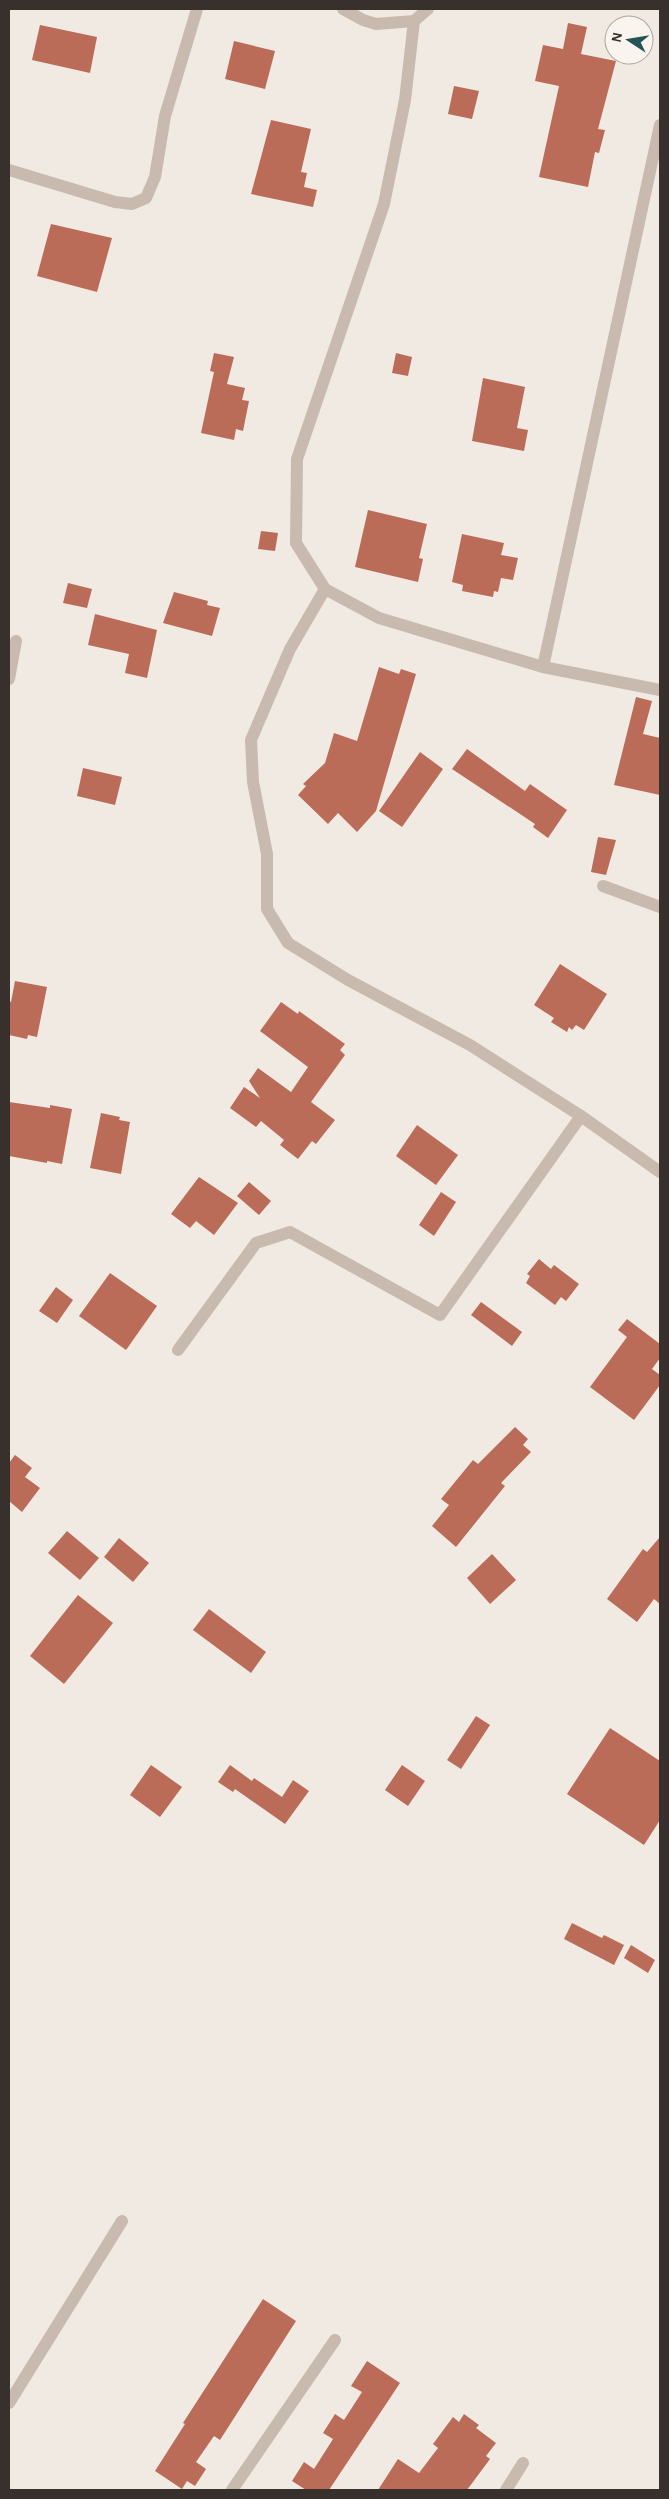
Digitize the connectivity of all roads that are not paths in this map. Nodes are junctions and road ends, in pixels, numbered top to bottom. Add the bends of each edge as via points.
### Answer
1 (197, 9) edge
2 (343, 9) edge
3 (428, 9) edge
4 (414, 20) junction
5 (660, 125) edge
6 (9, 170) edge
7 (325, 589) junction
8 (16, 641) dead end
9 (543, 667) junction
10 (9, 679) edge
11 (660, 690) edge
12 (604, 886) dead end
13 (660, 907) edge
14 (581, 1116) junction
15 (660, 1172) edge
16 (178, 1350) dead end
17 (122, 2221) dead end
18 (335, 2340) dead end
19 (9, 2403) edge
20 (523, 2462) dead end
21 (232, 2490) edge
22 (506, 2490) edge

1 - 6 street via 165,116 155,178 146,198 132,204 114,202
2 - 4 street via 376,24
3 - 4 street
4 - 7 street via 405,100 384,204 297,459 296,544
5 - 9 street
7 - 9 street via 379,618
7 - 14 street via 290,649 250,740 253,782 267,854 267,909 288,944 470,1045
8 - 10 street
9 - 11 street
12 - 13 street
14 - 15 street
14 - 16 street via 440,1315 290,1232 256,1243
17 - 19 street
18 - 21 street
20 - 22 street

